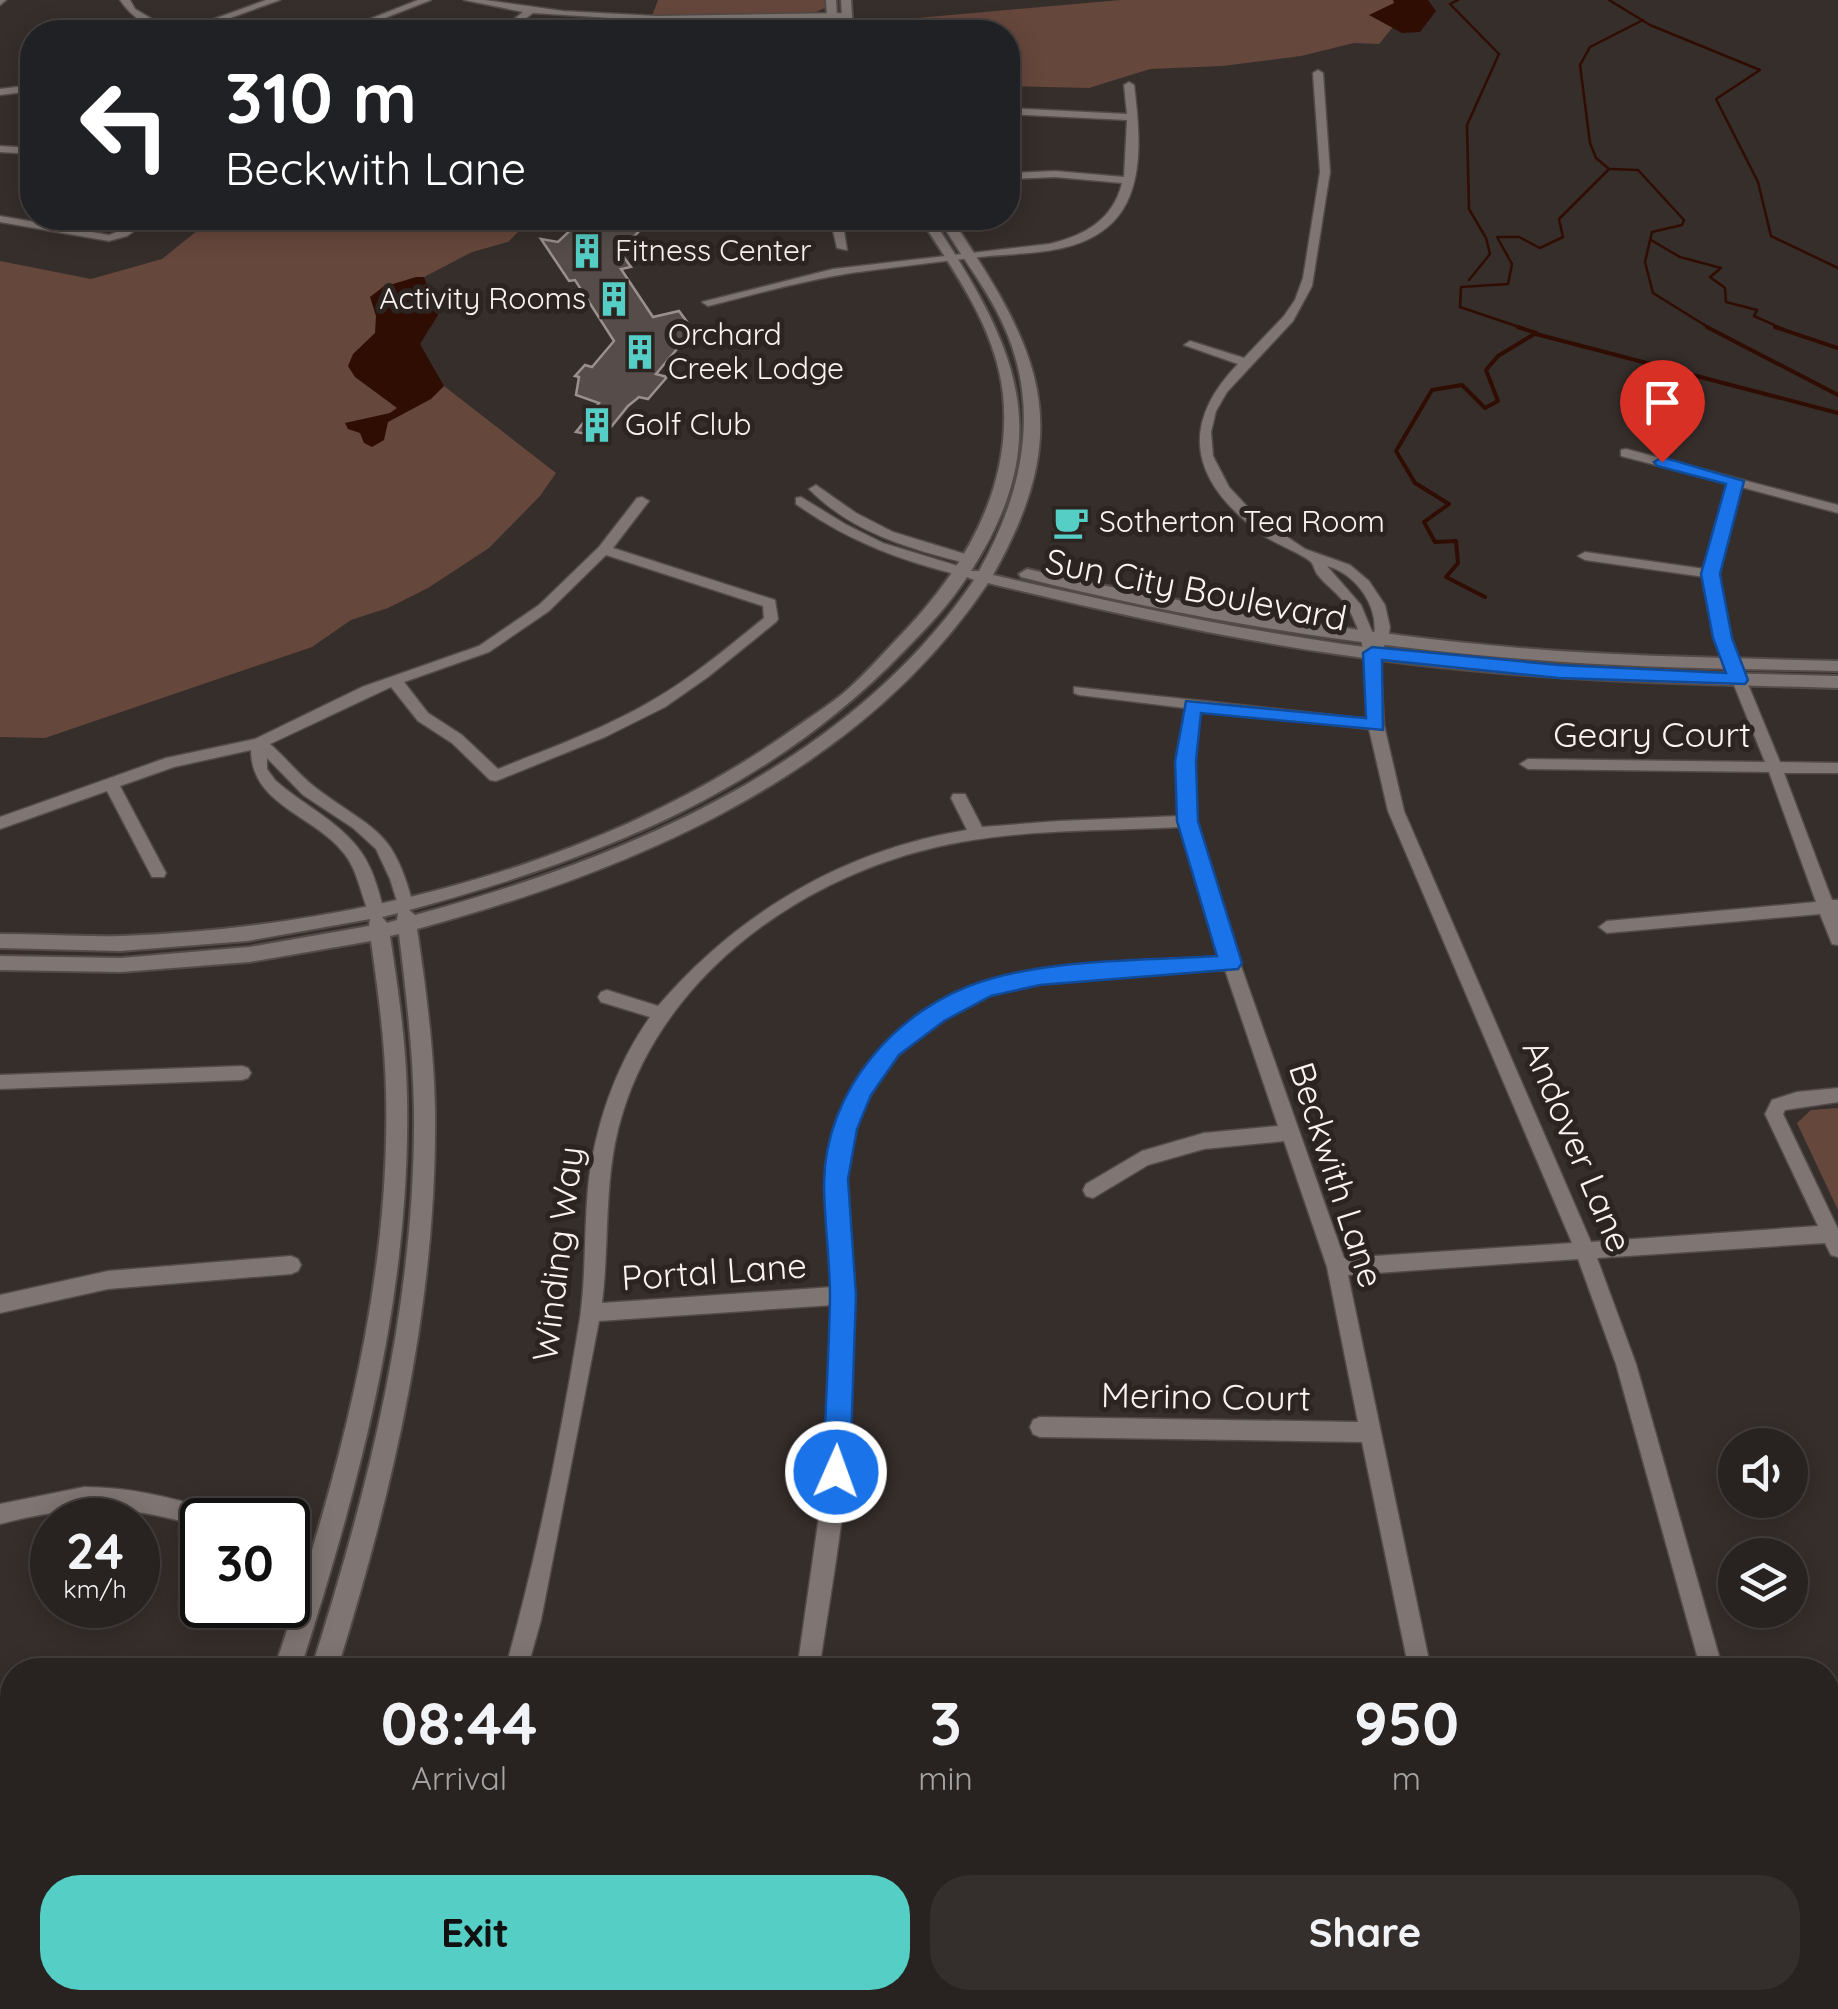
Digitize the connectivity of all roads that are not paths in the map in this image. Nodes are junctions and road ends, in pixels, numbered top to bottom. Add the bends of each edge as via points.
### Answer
1 (125, 0) edge
2 (275, 0) edge
3 (426, 0) edge
4 (469, 0) edge
5 (600, 0) edge
6 (831, 0) edge
7 (846, 0) edge
8 (529, 12) junction
9 (831, 16) junction
10 (846, 16) junction
11 (591, 17) junction
12 (148, 20) edge
13 (217, 20) edge
14 (374, 20) edge
15 (518, 20) edge
16 (832, 20) edge
17 (846, 20) edge
18 (1318, 73) dead end
19 (1129, 85) dead end
20 (1020, 112) edge
21 (1134, 117) junction
22 (1020, 175) edge
23 (1126, 180) junction
24 (60, 230) edge
25 (129, 230) edge
26 (839, 230) edge
27 (936, 230) edge
28 (950, 230) edge
29 (843, 248) dead end
30 (963, 262) junction
31 (711, 307) dead end
32 (1190, 346) dead end
33 (1247, 363) junction
34 (1626, 453) dead end
35 (1736, 481) junction
36 (816, 489) dead end
37 (642, 501) dead end
38 (801, 501) dead end
39 (1838, 509) edge
40 (604, 550) junction
41 (1585, 556) dead end
42 (1317, 559) junction
43 (966, 566) junction
44 (988, 571) junction
45 (1710, 574) junction
46 (1373, 642) junction
47 (1838, 666) edge
48 (1735, 671) junction
49 (394, 680) junction
50 (1838, 682) edge
51 (1079, 690) dead end
52 (1192, 705) junction
53 (1376, 726) junction
54 (259, 743) junction
55 (1528, 764) dead end
56 (1775, 766) junction
57 (1838, 768) edge
58 (111, 783) junction
59 (958, 798) dead end
60 (1188, 821) junction
61 (0, 823) edge
62 (978, 834) junction
63 (158, 873) dead end
64 (1831, 906) edge
65 (406, 915) junction
66 (377, 922) junction
67 (1607, 927) dead end
68 (1838, 939) edge
69 (0, 941) edge
70 (0, 963) edge
71 (1230, 963) junction
72 (607, 997) dead end
73 (662, 1014) junction
74 (242, 1073) dead end
75 (0, 1082) edge
76 (1838, 1095) edge
77 (1292, 1132) junction
78 (1093, 1190) dead end
79 (1834, 1242) edge
80 (1585, 1251) junction
81 (291, 1265) dead end
82 (1337, 1266) junction
83 (843, 1295) junction
84 (0, 1304) edge
85 (591, 1313) junction
86 (1040, 1427) dead end
87 (1371, 1432) junction
88 (180, 1510) edge
89 (0, 1514) edge
90 (291, 1658) edge
91 (328, 1658) edge
92 (519, 1658) edge
93 (810, 1658) edge
94 (1418, 1658) edge
95 (1709, 1658) edge

1 - 12 street
2 - 13 street
3 - 14 street
4 - 8 street
5 - 11 street
6 - 9 street
7 - 10 street
8 - 11 street
8 - 15 street
9 - 10 street
9 - 11 street
9 - 16 street
10 - 17 street
18 - 33 street via 1325,171 1304,296
19 - 21 street
20 - 21 street
21 - 23 street
22 - 23 street
23 - 30 street via 1121,203 1102,226 1065,244
24 - 25 street via 108,238
26 - 29 street
27 - 30 street
28 - 30 street
30 - 31 street
30 - 43 street via 996,338 1012,414 1002,489
30 - 44 street via 1016,336 1031,394 1024,491
32 - 33 street
33 - 42 street via 1212,406 1204,427 1206,453 1231,498
34 - 35 street
35 - 39 street
35 - 45 street
36 - 43 street via 886,537
37 - 40 street
38 - 43 street via 874,548
40 - 49 street via 544,608 484,649
40 - 49 street via 770,602 772,619 661,702 496,776 423,717
41 - 45 street
42 - 46 street via 1352,601
42 - 46 street via 1340,564 1368,590 1383,618
43 - 44 street, Sun City Boulevard
43 - 65 street via 881,669 763,758 598,843
44 - 46 street, Sun City Boulevard via 1217,629
44 - 65 street via 902,678 743,794 563,877
45 - 48 street
46 - 48 street, Sun City Boulevard via 1532,670
46 - 53 street, Andover Lane
47 - 48 street, Sun City Boulevard
48 - 50 street, Sun City Boulevard
48 - 56 street
49 - 54 street
51 - 52 street
52 - 53 street
52 - 60 street, Beckwith Lane
53 - 80 street, Andover Lane via 1396,811
54 - 58 street
54 - 65 street via 308,790 377,839 392,861
54 - 66 street via 259,769 268,784 354,850 366,870
55 - 56 street, Geary Court
56 - 57 street, Geary Court
56 - 64 street
58 - 61 street
58 - 63 street
59 - 62 street
60 - 62 street, Winding Way
60 - 71 street, Beckwith Lane
62 - 73 street, Winding Way via 904,850 821,882 734,942
64 - 67 street
64 - 68 street
65 - 66 street
65 - 91 street via 427,1090 422,1230 382,1478
66 - 69 street via 193,939
66 - 70 street via 189,960
66 - 90 street via 397,1096 389,1258 346,1479
71 - 77 street, Beckwith Lane
71 - 83 street via 1040,977 986,989 936,1014 891,1048 860,1090 844,1129 836,1179
72 - 73 street
73 - 85 street, Winding Way via 625,1080 602,1152
74 - 75 street
76 - 79 street via 1797,1099 1778,1105 1774,1114
77 - 78 street via 1142,1159
77 - 82 street, Beckwith Lane
79 - 80 street
80 - 82 street
80 - 95 street, Andover Lane via 1626,1364
81 - 84 street via 108,1280
82 - 87 street, Beckwith Lane
83 - 85 street, Portal Lane
83 - 93 street via 836,1472
85 - 92 street, Winding Way
86 - 87 street, Merino Court
87 - 94 street, Beckwith Lane
88 - 89 street via 106,1495 58,1498

